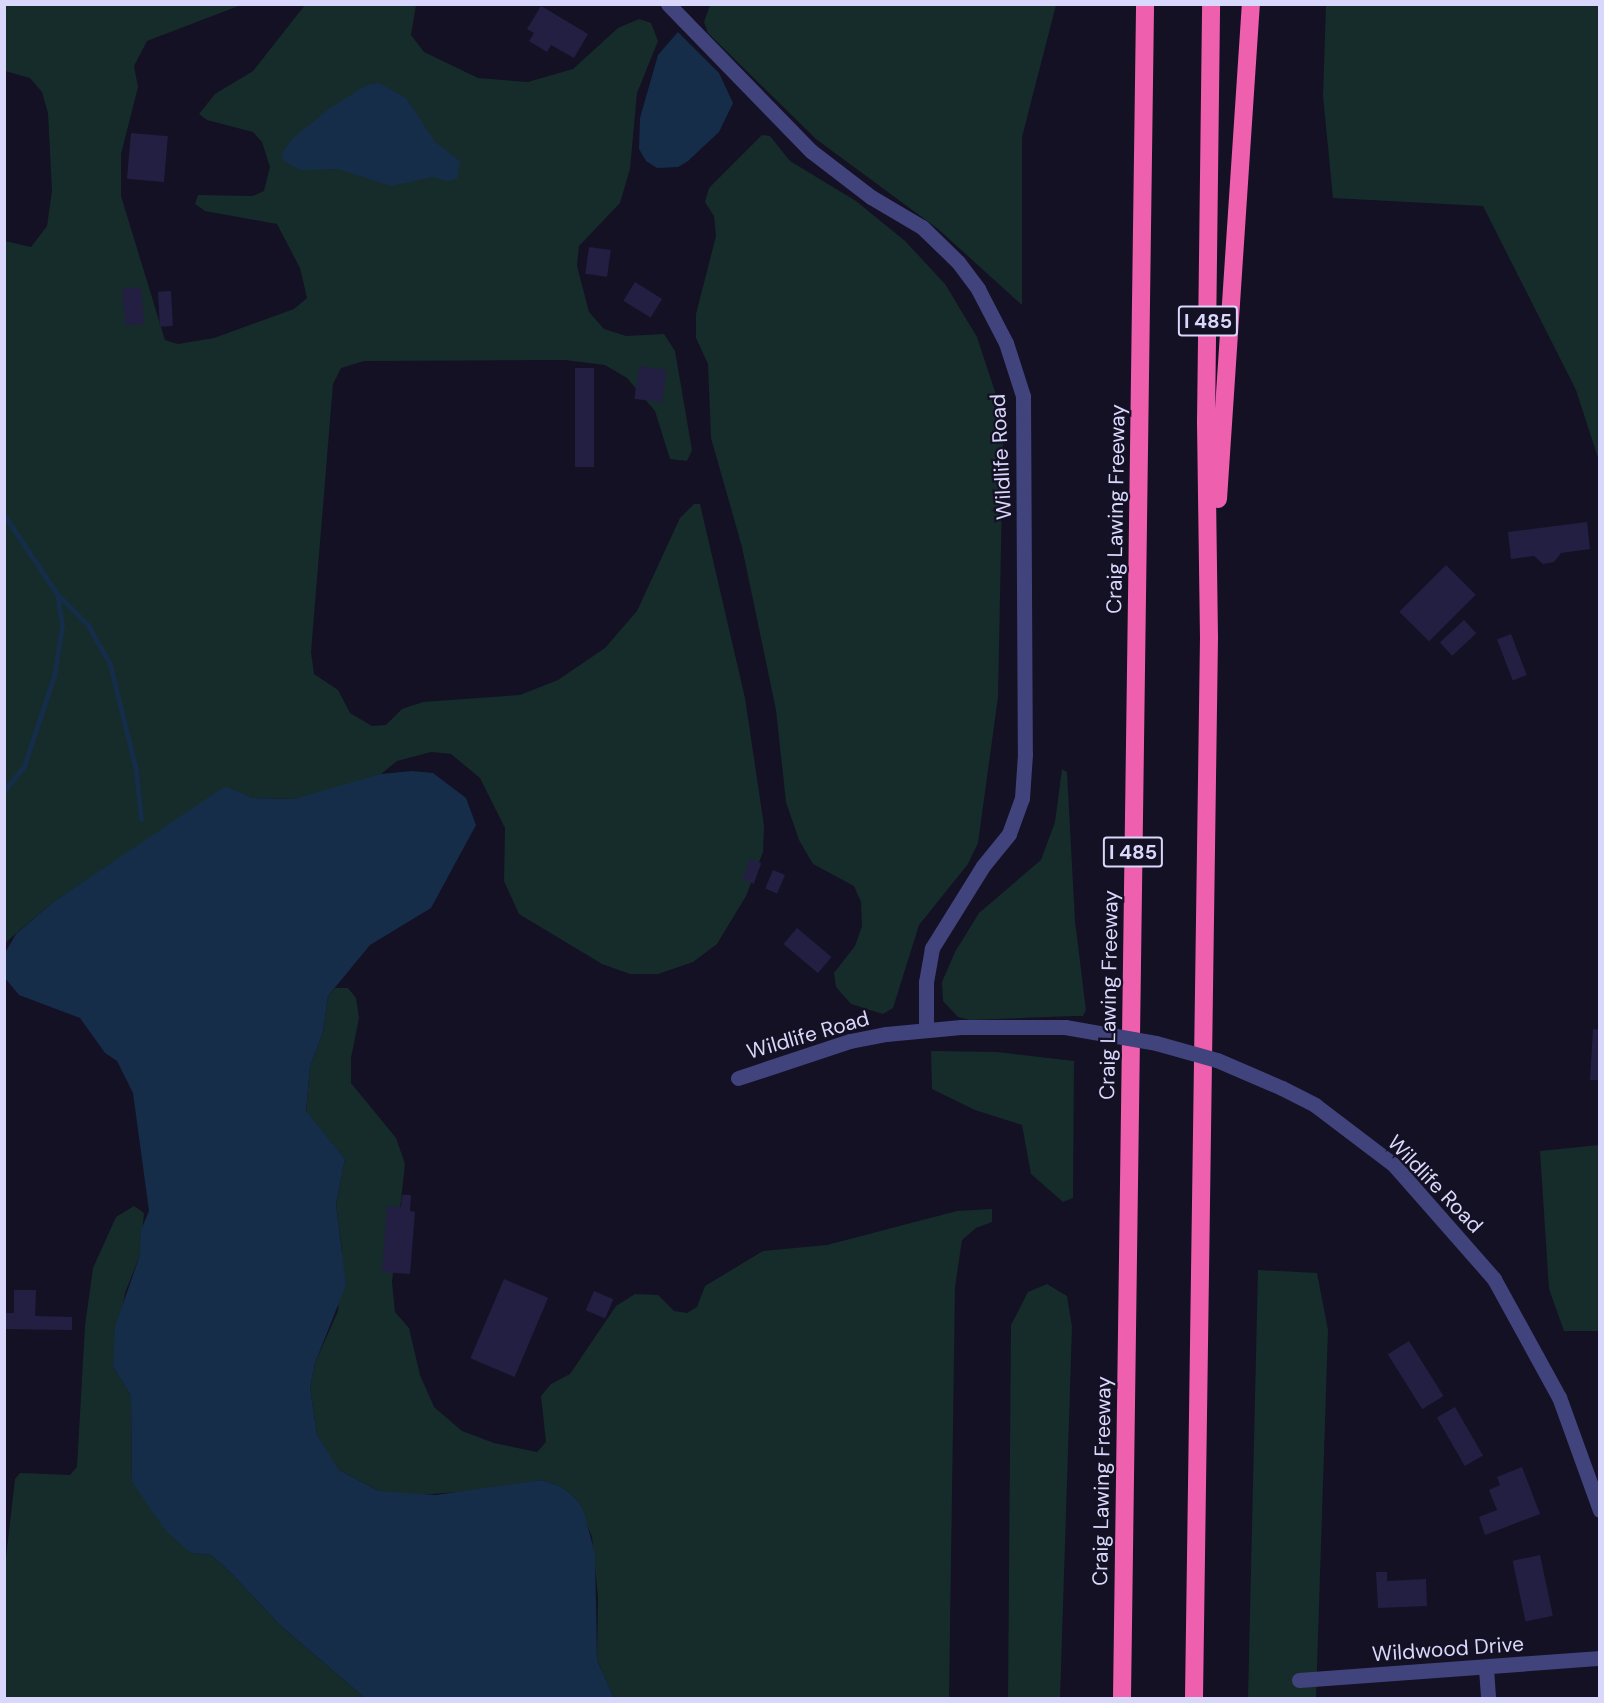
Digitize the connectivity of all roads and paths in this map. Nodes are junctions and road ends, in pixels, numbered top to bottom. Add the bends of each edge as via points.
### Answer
1 (668, 4) edge
2 (1145, 4) edge
3 (1211, 4) edge
4 (1251, 4) edge
5 (1209, 638) junction
6 (926, 1029) junction
7 (738, 1078) dead end
8 (1599, 1510) edge
9 (1599, 1658) edge
10 (1486, 1668) junction
11 (1299, 1680) dead end
12 (1122, 1698) edge
13 (1194, 1698) edge
14 (1488, 1698) edge

1 - 6 street, Wildlife Road via 812,151 871,197 922,227 958,262 978,289 1006,343 1023,396 1022,798 1009,834 983,866 932,948 926,982
2 - 12 highway, Craig Lawing Freeway / I 485
3 - 5 highway, I 485 via 1206,410
4 - 5 highway
5 - 13 highway, I 485
6 - 7 street, Wildlife Road via 850,1041
6 - 8 street, Wildlife Road, bridge via 1065,1027 1156,1043 1217,1060 1315,1105 1394,1165 1494,1279 1559,1397
9 - 10 street, Wildwood Drive
10 - 11 street, Wildwood Drive
10 - 14 street

